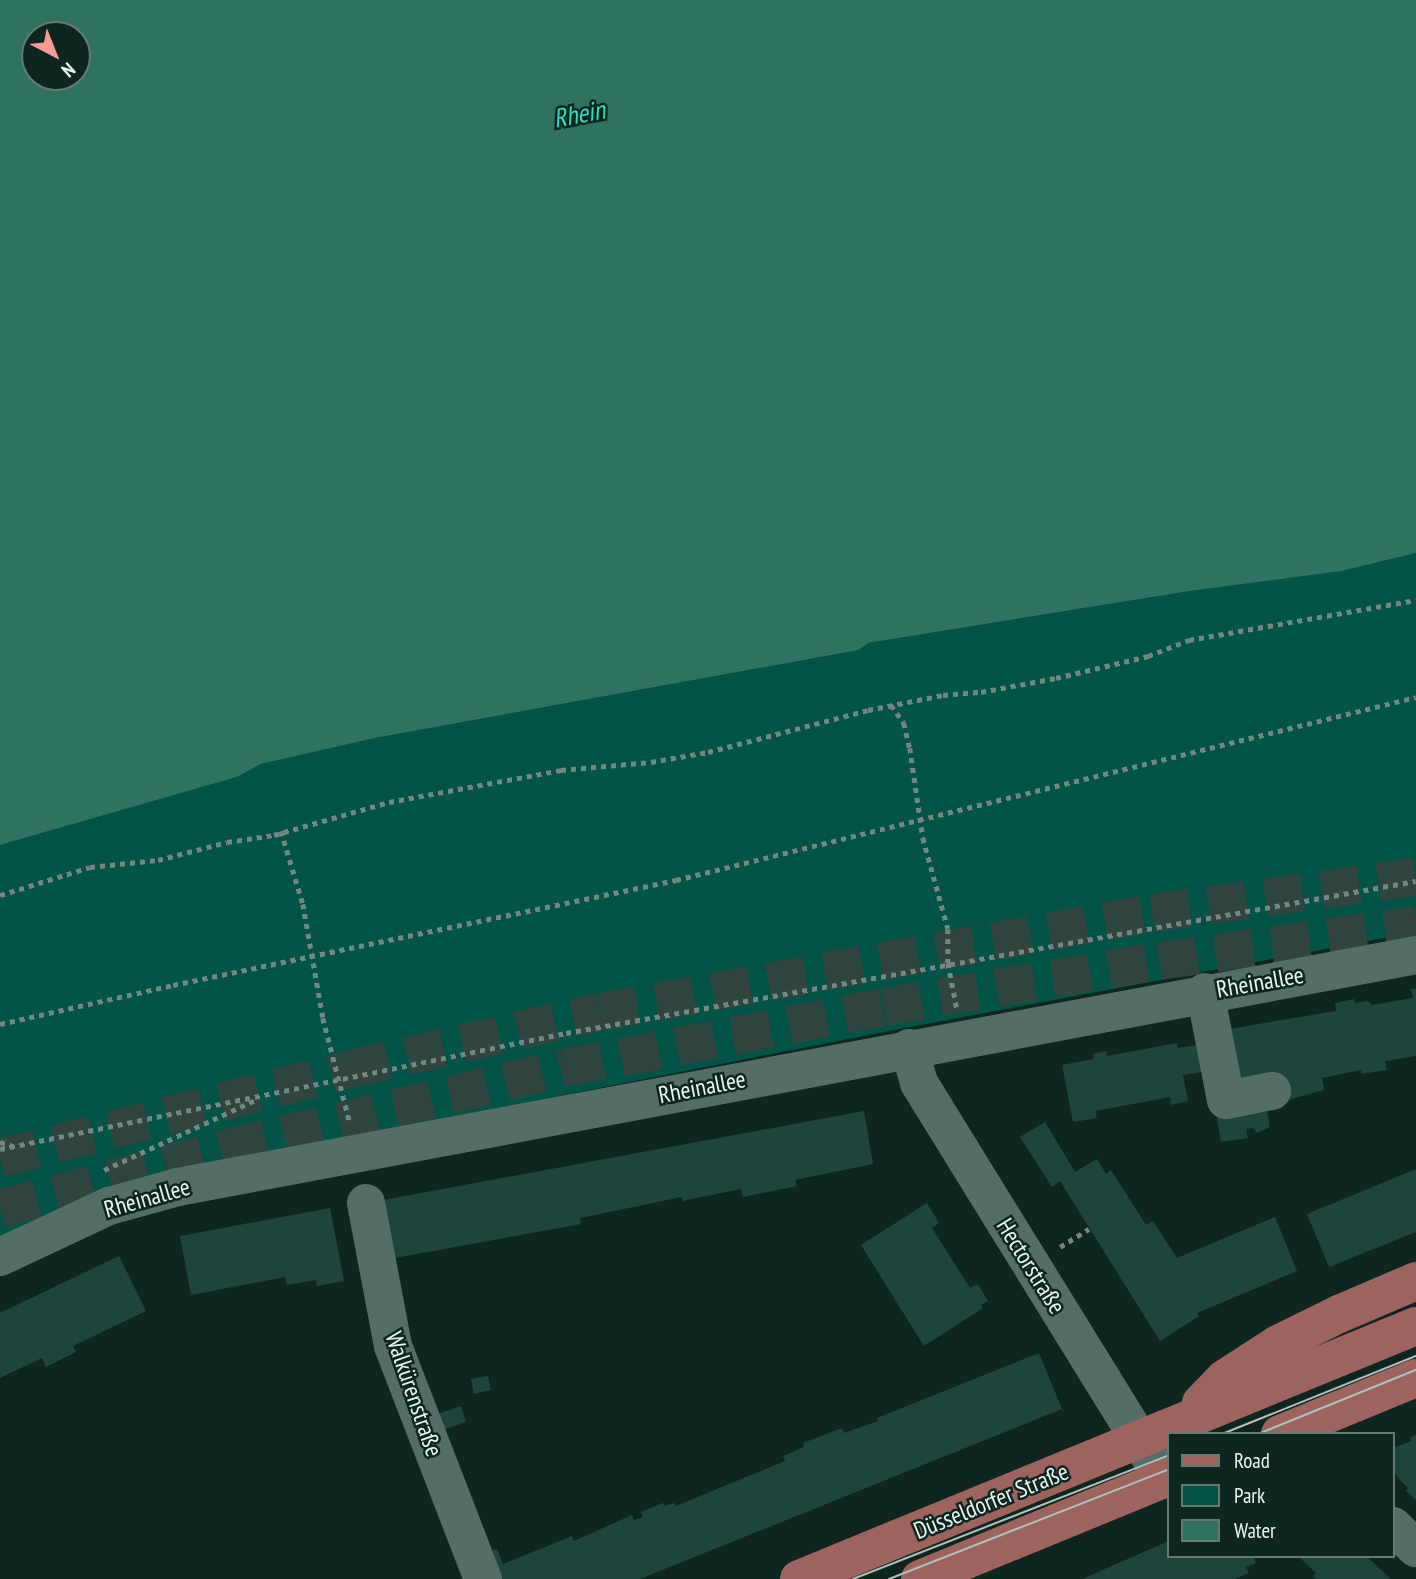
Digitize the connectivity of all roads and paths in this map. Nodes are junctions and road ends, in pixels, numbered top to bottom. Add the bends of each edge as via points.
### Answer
1 (1416, 600) edge
2 (1416, 697) edge
3 (891, 705) junction
4 (922, 819) junction
5 (281, 831) junction
6 (1416, 881) edge
7 (0, 895) edge
8 (1416, 955) edge
9 (313, 956) junction
10 (948, 963) junction
11 (1205, 992) junction
12 (0, 1024) edge
13 (962, 1038) junction
14 (909, 1048) junction
15 (341, 1080) junction
16 (1272, 1091) dead end
17 (265, 1096) junction
18 (0, 1142) edge
19 (15, 1146) junction
20 (0, 1150) edge
21 (356, 1152) junction
22 (366, 1203) dead end
23 (109, 1206) junction
24 (0, 1257) edge
25 (1416, 1281) edge
26 (1416, 1326) edge
27 (1416, 1378) edge
28 (1183, 1423) junction
29 (1297, 1431) edge
30 (1141, 1440) junction
31 (1166, 1478) edge
32 (1395, 1528) edge
33 (1416, 1548) edge
34 (483, 1579) edge
35 (799, 1579) edge
36 (920, 1579) edge

1 - 3 path via 1223,632 1056,678
2 - 4 path
3 - 4 path via 904,723
3 - 5 path via 708,752 561,770 389,802
4 - 9 path via 676,880
4 - 10 path via 948,929
5 - 7 path via 158,860 90,867
5 - 9 path
6 - 10 path
8 - 11 street, Rheinallee
9 - 12 path
9 - 15 path via 323,1018
10 - 13 path
10 - 15 path via 566,1033
11 - 13 street, Rheinallee
11 - 16 street via 1226,1100
13 - 14 street, Rheinallee
14 - 21 street, Rheinallee
14 - 30 street, Hectorstraße via 919,1083
15 - 17 path
15 - 21 path
17 - 19 path
17 - 23 path via 96,1174
18 - 19 path
19 - 20 path
21 - 23 street, Rheinallee via 178,1187
22 - 34 street, Walkürenstraße via 393,1346
23 - 24 street, Rheinallee
25 - 28 main road, Düsseldorfer Straße via 1278,1344 1224,1379
26 - 28 main road, Düsseldorfer Straße
27 - 29 main road
28 - 30 main road, Düsseldorfer Straße
30 - 31 street, Hectorstraße
30 - 35 main road, Düsseldorfer Straße
31 - 36 main road, Düsseldorfer Straße
32 - 33 street

